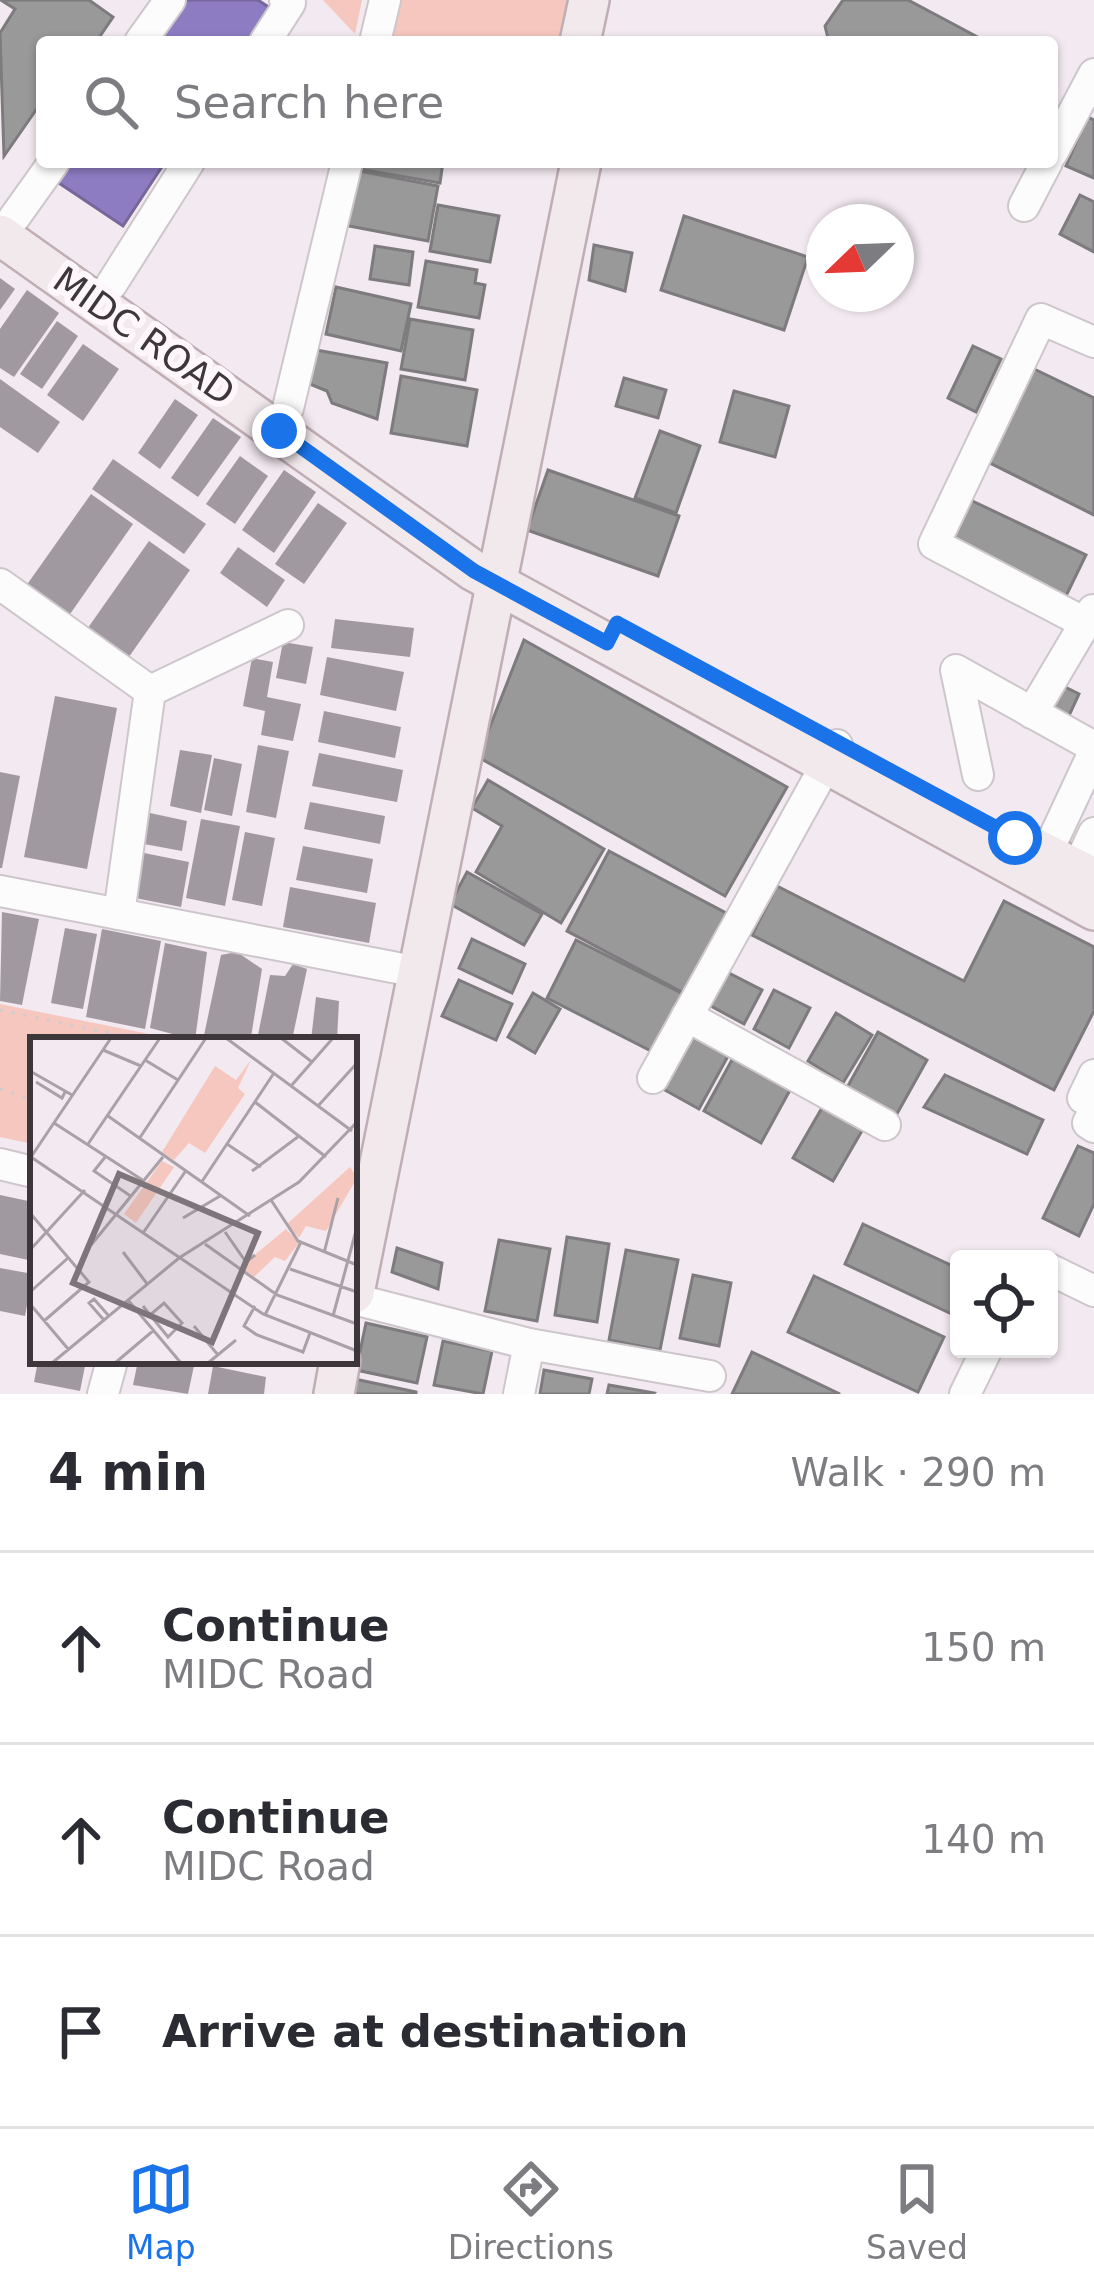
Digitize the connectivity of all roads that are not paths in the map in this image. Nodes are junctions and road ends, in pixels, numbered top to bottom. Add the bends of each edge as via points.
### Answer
1 (170, 0) edge
2 (285, 0) edge
3 (386, 0) edge
4 (589, 0) edge
5 (614, 0) edge
6 (144, 36) edge
7 (269, 36) edge
8 (377, 36) edge
9 (581, 36) edge
10 (606, 36) edge
11 (1094, 74) edge
12 (1058, 142) edge
13 (49, 168) edge
14 (185, 168) edge
15 (346, 168) edge
16 (555, 168) edge
17 (579, 168) edge
18 (1044, 168) edge
19 (1024, 206) dead end
20 (5, 220) edge
21 (111, 285) junction
22 (1094, 342) edge
23 (288, 408) junction
24 (487, 565) junction
25 (0, 584) edge
26 (1089, 616) edge
27 (289, 625) dead end
28 (149, 691) junction
29 (1032, 713) junction
30 (1094, 750) edge
31 (831, 755) junction
32 (978, 775) dead end
33 (1094, 833) edge
34 (1068, 881) edge
35 (0, 891) edge
36 (119, 914) junction
37 (406, 970) junction
38 (687, 1016) junction
39 (653, 1078) dead end
40 (885, 1125) dead end
41 (357, 1159) edge
42 (0, 1163) edge
43 (30, 1171) edge
44 (1058, 1273) edge
45 (357, 1277) edge
46 (1094, 1291) edge
47 (357, 1297) edge
48 (529, 1344) junction
49 (983, 1358) edge
50 (111, 1364) edge
51 (315, 1364) edge
52 (339, 1364) edge
53 (710, 1376) dead end
54 (104, 1394) edge
55 (309, 1394) edge
56 (334, 1394) edge
57 (519, 1394) edge
58 (965, 1394) edge

1 - 6 street
2 - 7 street
3 - 8 street
4 - 9 main road
5 - 10 main road
11 - 12 street
13 - 20 street
14 - 21 street
15 - 23 street
16 - 24 main road
17 - 24 main road
18 - 19 street
20 - 21 main road, MIDC ROAD
20 - 24 main road, MIDC ROAD
21 - 23 main road, MIDC ROAD
22 - 26 street via 1041,320 934,544
23 - 24 main road, MIDC ROAD
24 - 31 main road, MIDC ROAD
24 - 37 main road
25 - 28 street
26 - 29 street
27 - 28 street
28 - 36 street
29 - 30 street
29 - 32 street via 956,670
30 - 34 street
31 - 34 main road, MIDC ROAD
31 - 38 street
33 - 34 street
35 - 36 street
36 - 37 street
37 - 41 main road
37 - 45 main road
38 - 39 street
38 - 40 street
42 - 43 street
44 - 46 street
47 - 48 street
48 - 53 street
48 - 57 street
49 - 58 street
50 - 54 street
51 - 55 main road
52 - 56 main road

